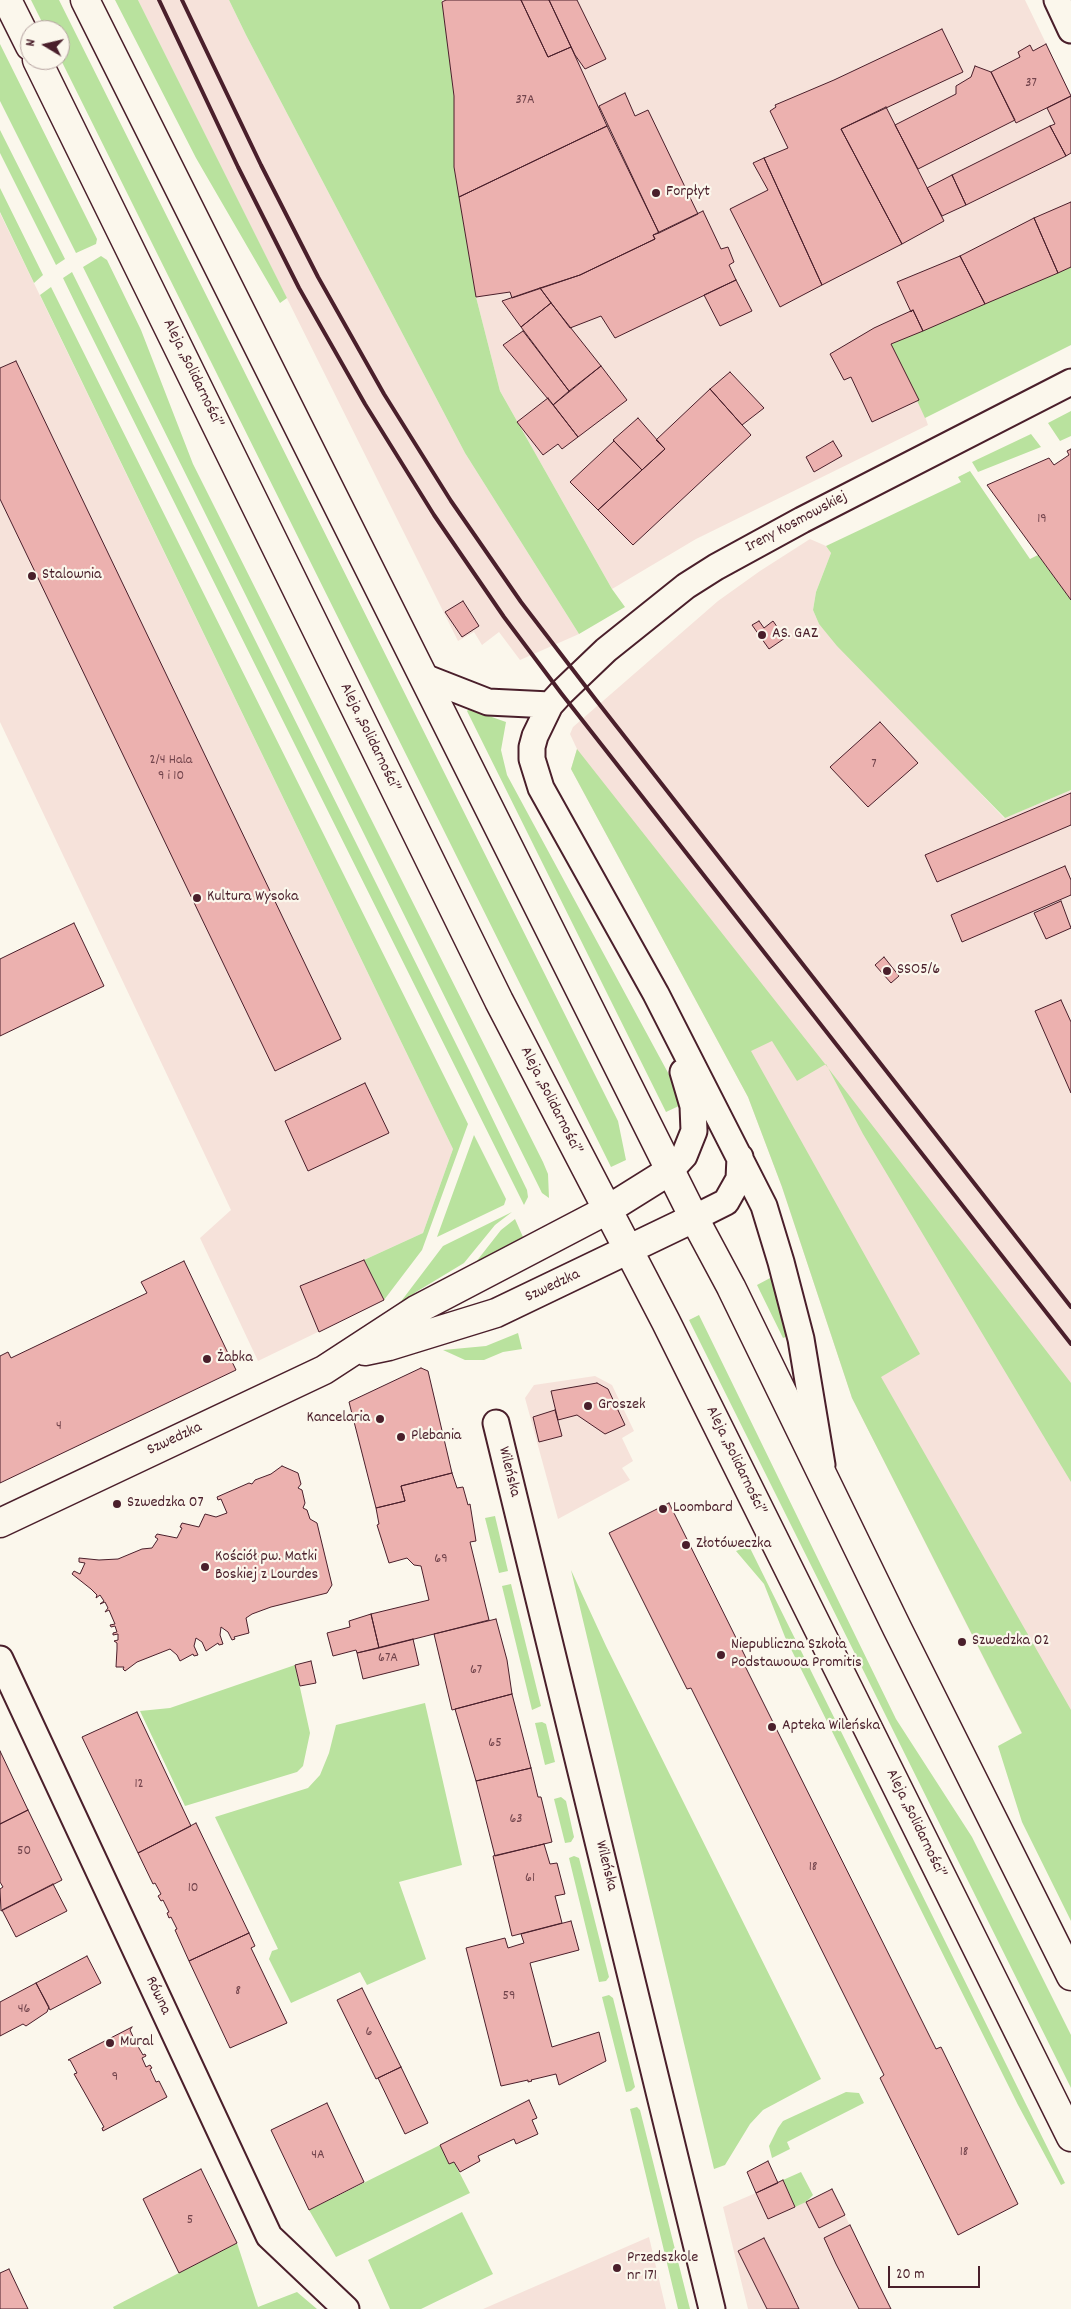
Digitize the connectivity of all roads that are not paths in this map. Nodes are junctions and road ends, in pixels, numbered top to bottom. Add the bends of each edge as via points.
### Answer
1 (7, 0) edge
2 (85, 0) edge
3 (1056, 0) edge
4 (20, 26) edge
5 (1071, 30) edge
6 (42, 70) edge
7 (1071, 382) edge
8 (424, 677) junction
9 (550, 705) junction
10 (656, 994) junction
11 (740, 1157) junction
12 (671, 1170) junction
13 (607, 1210) junction
14 (694, 1218) junction
15 (628, 1251) junction
16 (349, 1355) junction
17 (496, 1423) dead end
18 (826, 1484) junction
19 (0, 1523) edge
20 (0, 1659) edge
21 (1071, 1976) edge
22 (1071, 2137) edge
23 (346, 2309) edge
24 (712, 2309) edge

1 - 4 main road
2 - 8 main road
3 - 5 street
6 - 13 main road, Aleja „Solidarności” via 482,966
7 - 9 street, Ireny Kosmowskiej via 716,567 686,586 606,650
8 - 9 street via 488,702
8 - 12 main road
9 - 10 street, Ireny Kosmowskiej via 532,747 535,773
10 - 11 street
10 - 12 street via 695,1118 690,1144
11 - 14 street via 739,1179 726,1202
11 - 18 street via 764,1206 781,1262 801,1339
12 - 13 main road, Szwedzka
12 - 14 main road
13 - 15 main road, Aleja „Solidarności”
13 - 16 main road, Szwedzka via 416,1310
14 - 15 main road, Szwedzka
14 - 18 main road
15 - 16 main road, Szwedzka via 496,1313
15 - 22 main road, Aleja „Solidarności”
16 - 19 main road, Szwedzka
17 - 24 street, Wileńska
18 - 21 main road
20 - 23 street, Równa via 269,2236

